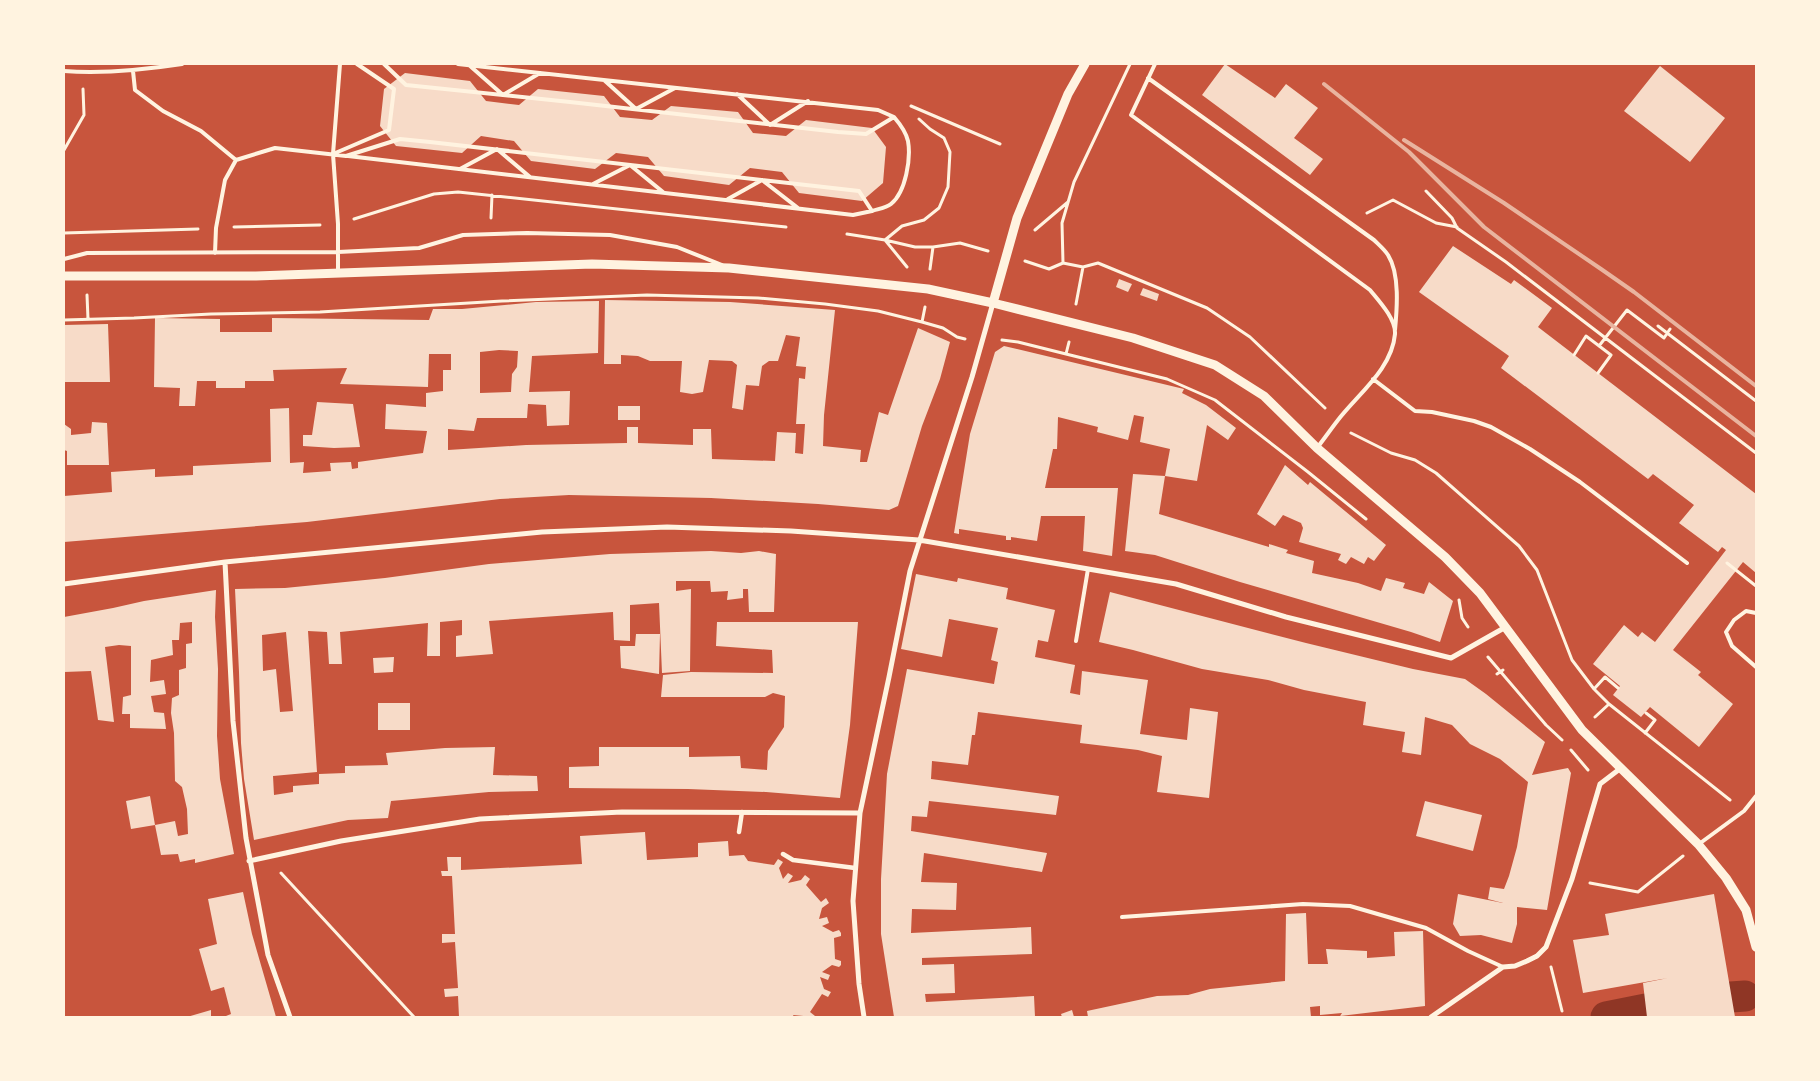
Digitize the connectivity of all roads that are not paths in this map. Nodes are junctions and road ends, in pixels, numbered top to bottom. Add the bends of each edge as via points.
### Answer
1 (182, 64) edge
2 (340, 64) edge
3 (357, 64) edge
4 (384, 64) edge
5 (458, 64) edge
6 (1085, 64) edge
7 (1155, 64) edge
8 (470, 65) junction
9 (64, 71) edge
10 (133, 71) junction
11 (540, 73) junction
12 (1148, 78) junction
13 (604, 80) junction
14 (675, 87) junction
15 (737, 94) junction
16 (503, 95) junction
17 (808, 101) junction
18 (636, 109) junction
19 (894, 117) junction
20 (770, 125) junction
21 (497, 149) junction
22 (333, 154) junction
23 (346, 156) junction
24 (236, 160) junction
25 (630, 165) junction
26 (459, 169) junction
27 (530, 177) junction
28 (762, 180) junction
29 (593, 184) junction
30 (663, 192) junction
31 (726, 200) junction
32 (798, 208) junction
33 (872, 211) junction
34 (338, 252) junction
35 (215, 253) junction
36 (64, 259) edge
37 (729, 268) junction
38 (338, 274) junction
39 (64, 276) edge
40 (993, 303) junction
41 (1395, 332) junction
42 (1374, 379) junction
43 (1317, 448) junction
44 (919, 540) junction
45 (225, 562) junction
46 (1687, 563) dead end
47 (1088, 570) junction
48 (64, 584) edge
49 (1756, 613) edge
50 (1504, 628) junction
51 (1076, 641) dead end
52 (1756, 667) edge
53 (1621, 768) junction
54 (1756, 796) edge
55 (742, 812) junction
56 (860, 813) junction
57 (739, 832) dead end
58 (1698, 844) junction
59 (783, 854) dead end
60 (249, 861) junction
61 (855, 868) junction
62 (1122, 917) dead end
63 (1756, 947) edge
64 (1503, 966) junction
65 (290, 1017) edge
66 (864, 1017) edge
67 (1431, 1017) edge

1 - 10 lane
2 - 22 lane
3 - 22 lane via 394,89 389,130
4 - 16 lane via 406,85
5 - 8 lane
6 - 40 street via 1068,94 1033,176 1017,218
7 - 12 lane
8 - 11 lane
8 - 16 lane
9 - 10 lane
10 - 24 lane via 135,90 163,111 201,131
11 - 13 lane
11 - 16 lane
12 - 41 lane via 1374,240 1388,256 1395,279 1398,303
12 - 41 lane via 1132,115 1370,290 1387,310
13 - 14 lane
13 - 18 lane
14 - 15 lane
14 - 18 lane
15 - 17 lane
15 - 20 lane
16 - 18 lane
17 - 19 lane via 878,110
17 - 20 lane
18 - 20 lane
19 - 20 lane via 866,134
19 - 33 lane via 908,140 909,161 904,184 891,204
21 - 23 lane via 400,138
21 - 25 lane
21 - 26 lane
21 - 27 lane
22 - 23 lane
22 - 24 lane via 275,148
22 - 34 lane
23 - 26 lane
24 - 35 lane via 225,180
25 - 28 lane
25 - 29 lane
25 - 30 lane
26 - 27 lane
27 - 29 lane
28 - 31 lane
28 - 32 lane
28 - 33 lane via 859,191
29 - 30 lane
30 - 31 lane
31 - 32 lane
32 - 33 lane via 853,215
34 - 35 lane
34 - 37 lane via 419,248 463,235 610,235 677,247
34 - 38 lane
35 - 36 lane via 87,253
37 - 38 street via 592,264
37 - 40 street via 928,289
38 - 39 street
40 - 43 street via 1133,338 1215,365 1264,396
40 - 44 street
41 - 42 lane via 1390,352
42 - 43 lane
42 - 46 lane via 1415,411 1474,421 1522,445 1580,482
43 - 50 street via 1445,557 1480,593
44 - 45 street via 667,527 542,532
44 - 47 street
44 - 56 street via 901,609 890,677
45 - 48 street
45 - 60 street via 234,721
47 - 50 street via 1176,584 1286,617 1451,658
47 - 51 lane
49 - 52 lane via 1746,610 1726,632 1732,646
50 - 53 street via 1582,730
53 - 58 street
53 - 64 street via 1600,784 1572,880 1546,947 1527,962
54 - 58 lane via 1744,811
55 - 56 street
55 - 57 street
55 - 60 street via 622,812 480,819 359,838
56 - 61 street
58 - 63 street via 1726,878 1746,910
59 - 61 street via 793,860
60 - 65 street via 268,955
61 - 66 street via 853,901
62 - 64 lane via 1304,904 1350,906 1426,928
64 - 67 street

